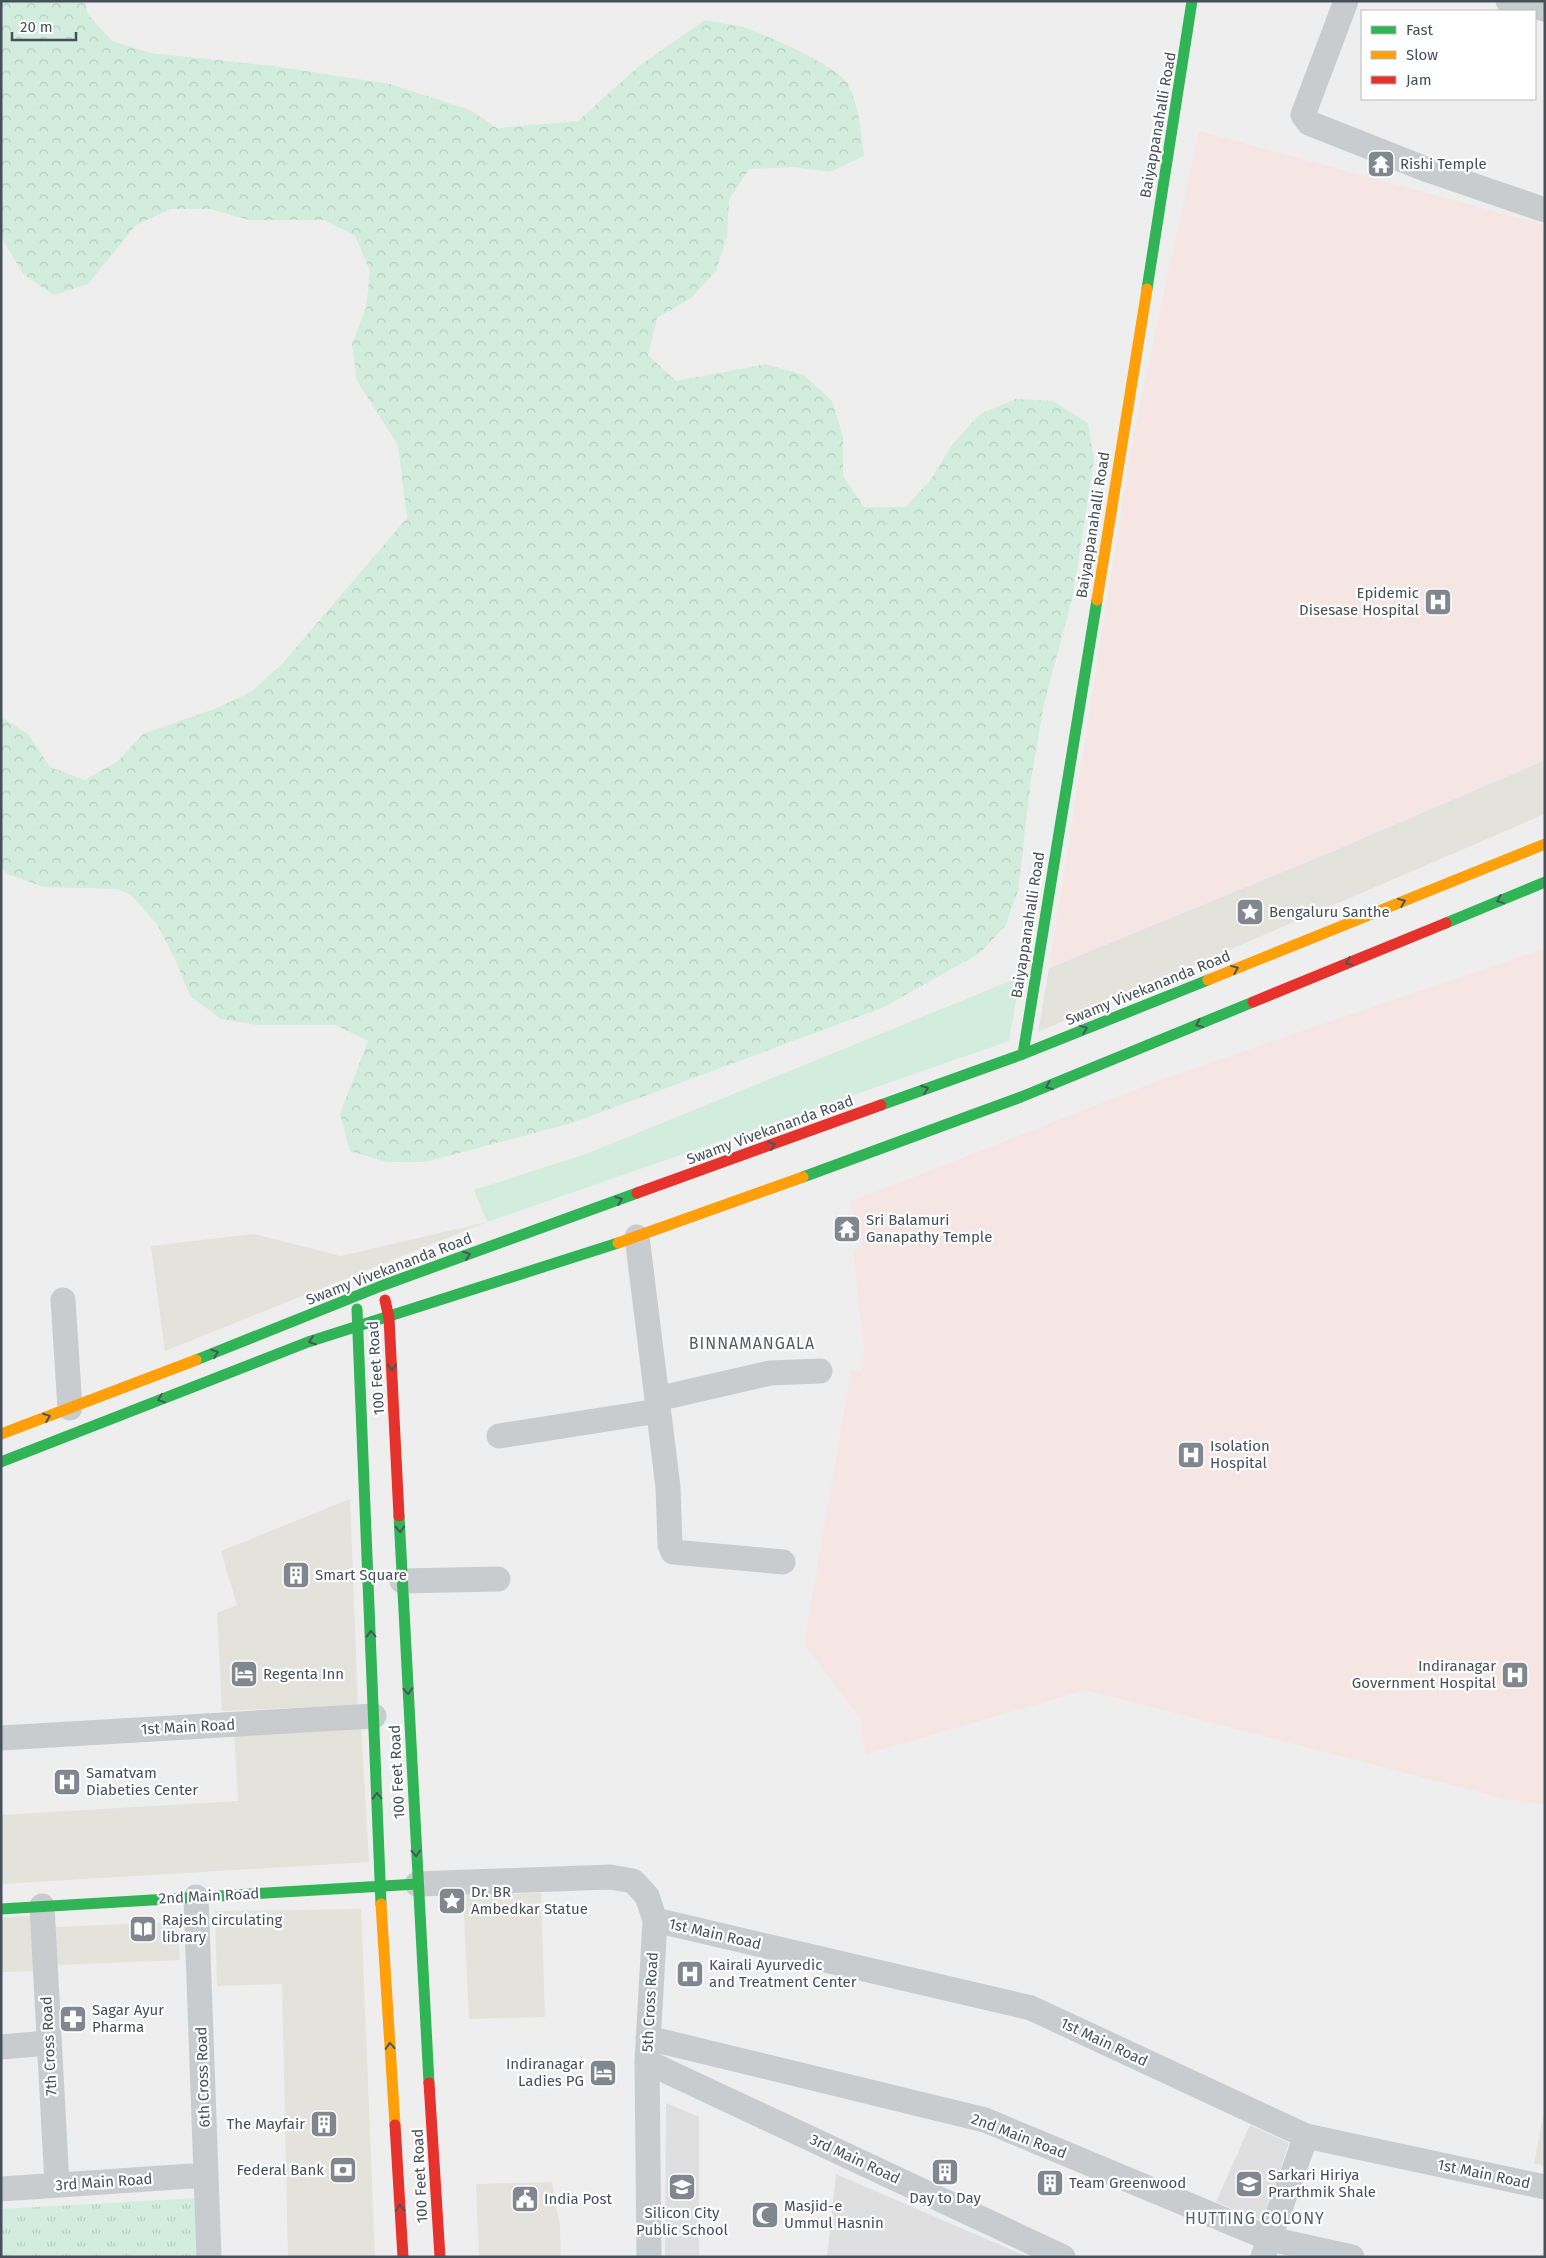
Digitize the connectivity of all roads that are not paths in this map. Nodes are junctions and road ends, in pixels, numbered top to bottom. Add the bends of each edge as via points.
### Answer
1 (1192, 1) edge
2 (1346, 1) edge
3 (1508, 1) edge
4 (1545, 9) edge
5 (1163, 114) dead end
6 (1185, 125) dead end
7 (1164, 180) junction
8 (1545, 210) edge
9 (1545, 844) edge
10 (1545, 882) edge
11 (1023, 1054) junction
12 (637, 1237) junction
13 (381, 1286) junction
14 (355, 1296) junction
15 (63, 1300) dead end
16 (389, 1318) junction
17 (359, 1326) junction
18 (820, 1371) dead end
19 (657, 1405) junction
20 (70, 1408) junction
21 (1, 1434) edge
22 (499, 1436) dead end
23 (1, 1462) edge
24 (783, 1562) dead end
25 (498, 1579) dead end
26 (402, 1581) junction
27 (374, 1716) junction
28 (1, 1738) edge
29 (417, 1884) junction
30 (380, 1886) junction
31 (196, 1897) junction
32 (42, 1906) junction
33 (1, 1908) edge
34 (654, 1920) junction
35 (48, 2043) junction
36 (1, 2047) edge
37 (648, 2050) junction
38 (1306, 2136) junction
39 (206, 2174) junction
40 (57, 2185) junction
41 (1545, 2188) edge
42 (1, 2189) edge
43 (1267, 2248) edge
44 (209, 2257) edge
45 (403, 2257) edge
46 (440, 2257) edge
47 (649, 2257) edge
48 (1063, 2257) edge
49 (1352, 2257) edge

1 - 7 main road, Baiyappanahalli Road
2 - 8 street via 1304,119 1428,170
3 - 4 street
5 - 7 main road
6 - 7 main road
7 - 11 main road, Baiyappanahalli Road
11 -> 9 main road, Swamy Vivekananda Road
10 -> 12 main road via 1021,1097
13 -> 11 main road, Swamy Vivekananda Road
12 - 16 main road
12 - 19 street
13 - 14 main road, Swamy Vivekananda Road
13 - 16 main road, 100 Feet Road
14 - 17 main road, 100 Feet Road
20 -> 14 main road, Swamy Vivekananda Road
15 - 20 street
16 - 17 main road
16 -> 26 main road, 100 Feet Road
17 -> 23 main road via 308,1342
27 -> 17 main road, 100 Feet Road
18 - 19 street via 770,1374
19 - 22 street
19 - 24 street via 673,1552
21 -> 20 main road, Swamy Vivekananda Road
25 - 26 street
26 -> 29 main road, 100 Feet Road
27 - 28 street, 1st Main Road
30 -> 27 main road, 100 Feet Road
29 - 30 main road, 2nd Main Road
29 - 34 street, 5th Cross Road via 610,1877 633,1881 647,1896
29 - 46 main road, 100 Feet Road
30 - 31 main road, 2nd Main Road
45 -> 30 main road, 100 Feet Road
31 - 32 main road, 2nd Main Road
31 - 39 street, 6th Cross Road
32 - 33 main road, 2nd Main Road
32 - 35 street, 7th Cross Road
34 - 37 street, 5th Cross Road
34 - 38 street, 1st Main Road via 1031,2008
35 - 36 street
35 - 40 street, 7th Cross Road
37 - 43 street, 2nd Main Road via 985,2120
37 - 47 street, 5th Cross Road
37 - 48 street, 3rd Main Road
38 - 41 street, 1st Main Road
38 - 43 street
39 - 40 street, 3rd Main Road
39 - 44 street, 6th Cross Road
40 - 42 street, 3rd Main Road
43 - 49 street, 2nd Main Road

